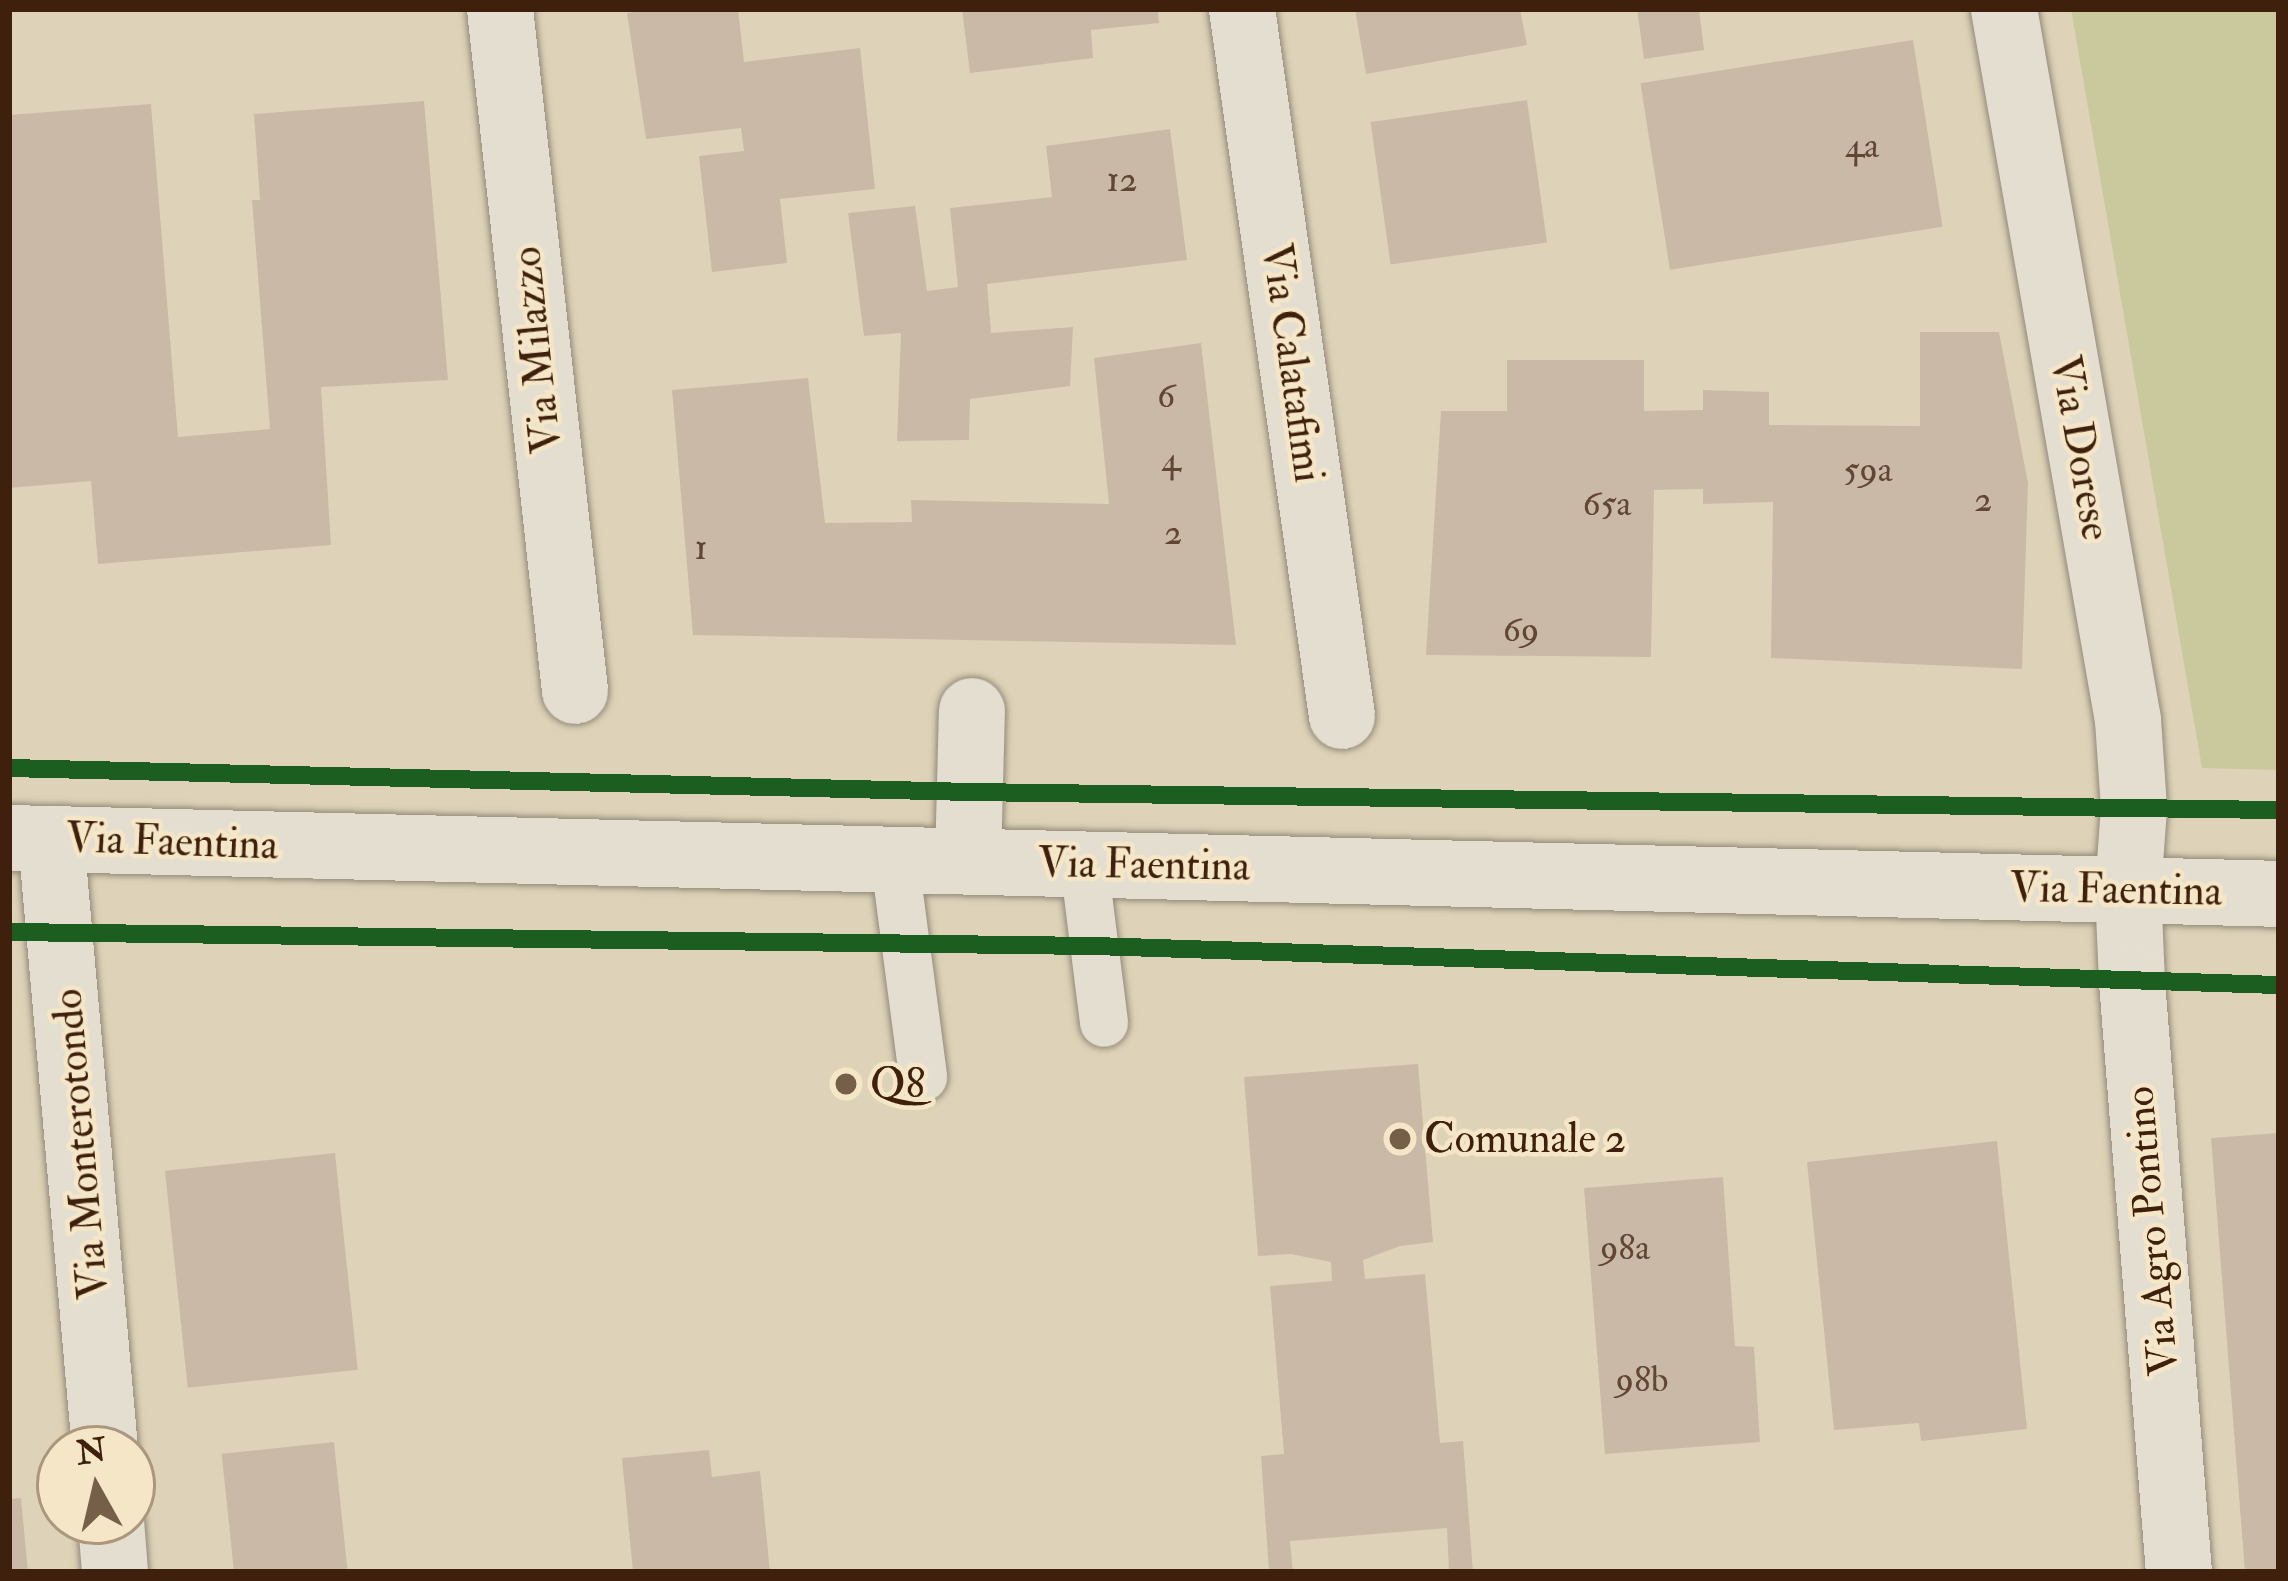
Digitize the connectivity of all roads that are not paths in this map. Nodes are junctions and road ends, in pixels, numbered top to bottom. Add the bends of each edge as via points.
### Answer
1 (500, 9) edge
2 (1242, 9) edge
3 (2004, 9) edge
4 (575, 692) dead end
5 (972, 711) dead end
6 (1342, 716) dead end
7 (30, 838) edge
8 (968, 861) junction
9 (896, 863) junction
10 (1084, 864) junction
11 (2128, 890) junction
12 (2279, 894) edge
13 (1105, 1023) dead end
14 (922, 1077) dead end
15 (102, 1425) edge
16 (2179, 1572) edge

1 - 4 street, Via Milazzo
2 - 6 street, Via Calatafimi
3 - 11 street, Via Dorese via 2128,720
5 - 8 street
7 - 9 street, Via Faentina
7 - 15 street, Via Monterotondo
8 - 9 street, Via Faentina
8 - 10 street, Via Faentina
9 - 14 lane
10 - 11 street, Via Faentina
10 - 13 lane
11 - 12 street, Via Faentina
11 - 16 street, Via Agro Pontino

